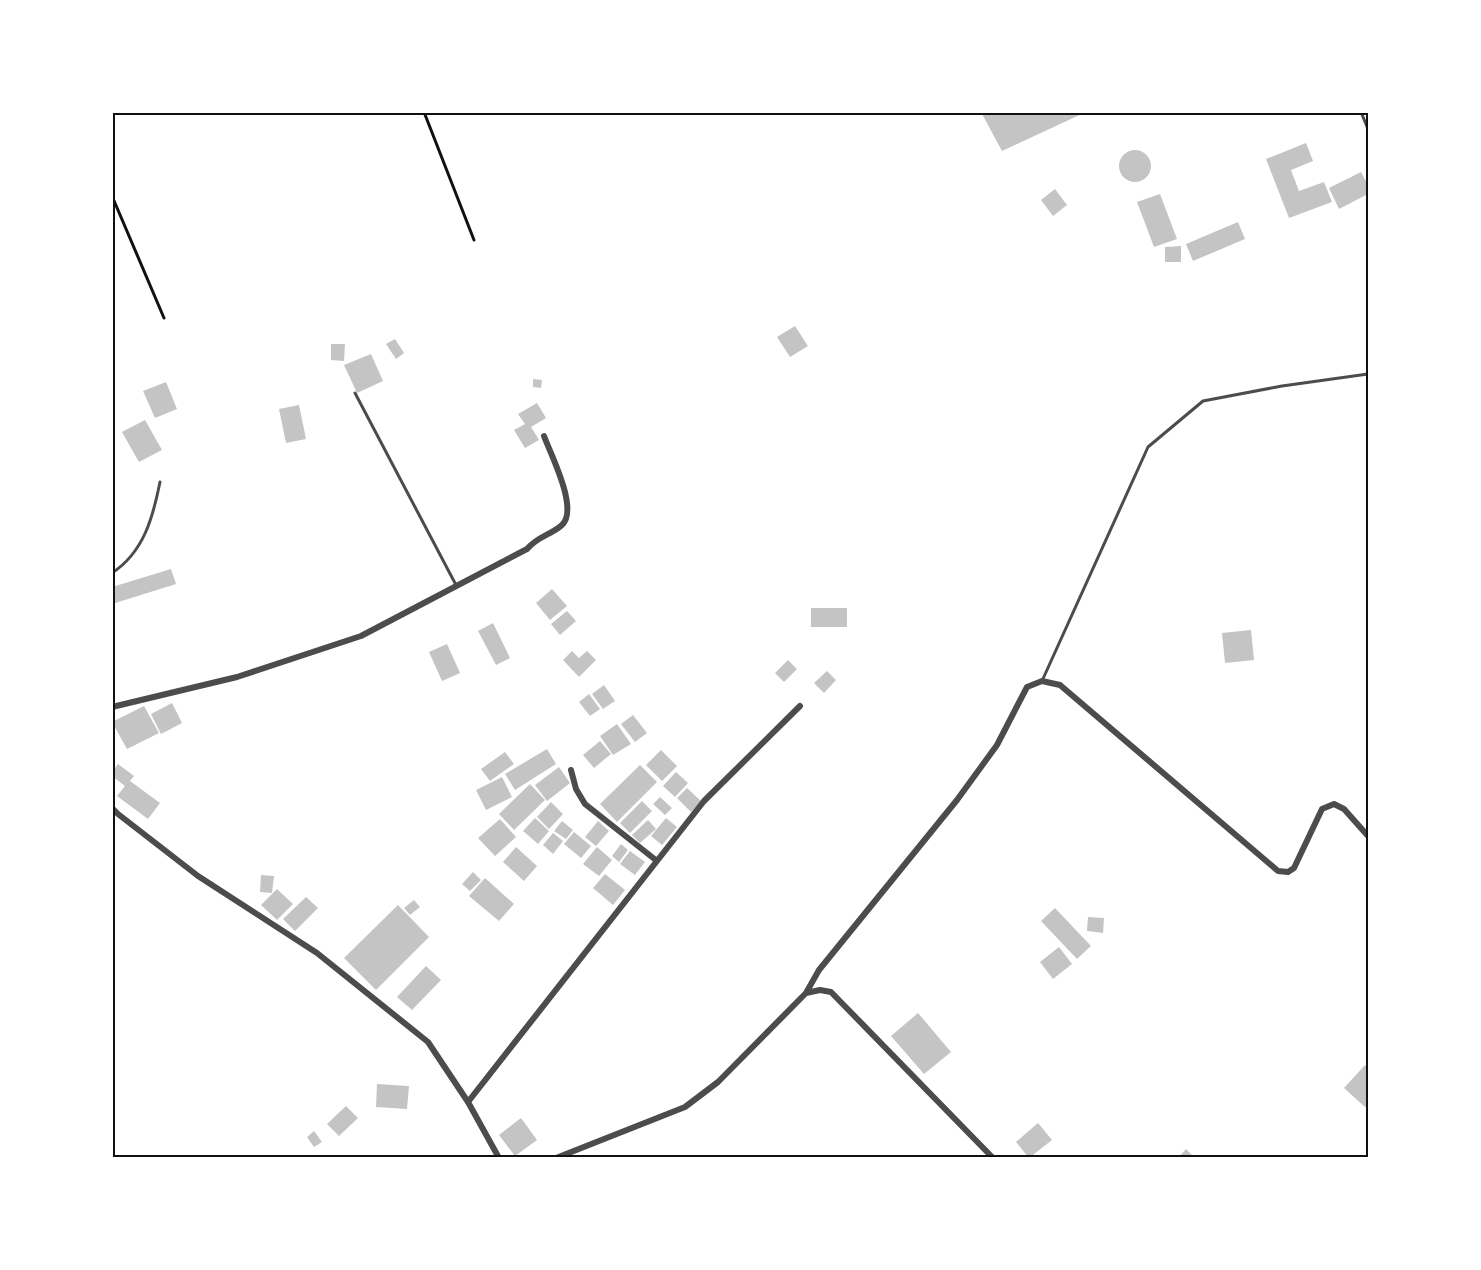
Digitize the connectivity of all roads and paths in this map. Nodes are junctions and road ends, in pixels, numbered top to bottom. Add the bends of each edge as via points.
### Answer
1 (424, 112) edge
2 (1361, 112) edge
3 (1368, 129) edge
4 (112, 196) edge
5 (474, 240) dead end
6 (164, 318) dead end
7 (1368, 374) edge
8 (355, 393) dead end
9 (544, 436) dead end
10 (160, 482) dead end
11 (112, 573) edge
12 (457, 586) junction
13 (1042, 681) junction
14 (800, 706) dead end
15 (112, 707) edge
16 (571, 770) dead end
17 (112, 808) edge
18 (1368, 836) edge
19 (657, 861) junction
20 (806, 993) junction
21 (468, 1102) junction
22 (500, 1158) edge
23 (556, 1158) edge
24 (993, 1158) edge

1 - 5 path
2 - 3 lane
4 - 6 path
7 - 13 lane via 1203,401 1148,447
8 - 12 lane
9 - 12 street via 568,502 567,518 527,549
10 - 11 lane via 152,519 141,543
12 - 15 street via 361,636 237,677
13 - 18 street via 1060,685 1278,871 1294,868 1322,809 1334,804 1344,809
13 - 20 street via 1027,687 997,745 819,970
14 - 19 street via 704,801
16 - 19 street via 585,804
17 - 21 street via 198,876 317,953 428,1042
19 - 21 street
20 - 23 street via 718,1082 685,1107
20 - 24 street via 831,992
21 - 22 street

